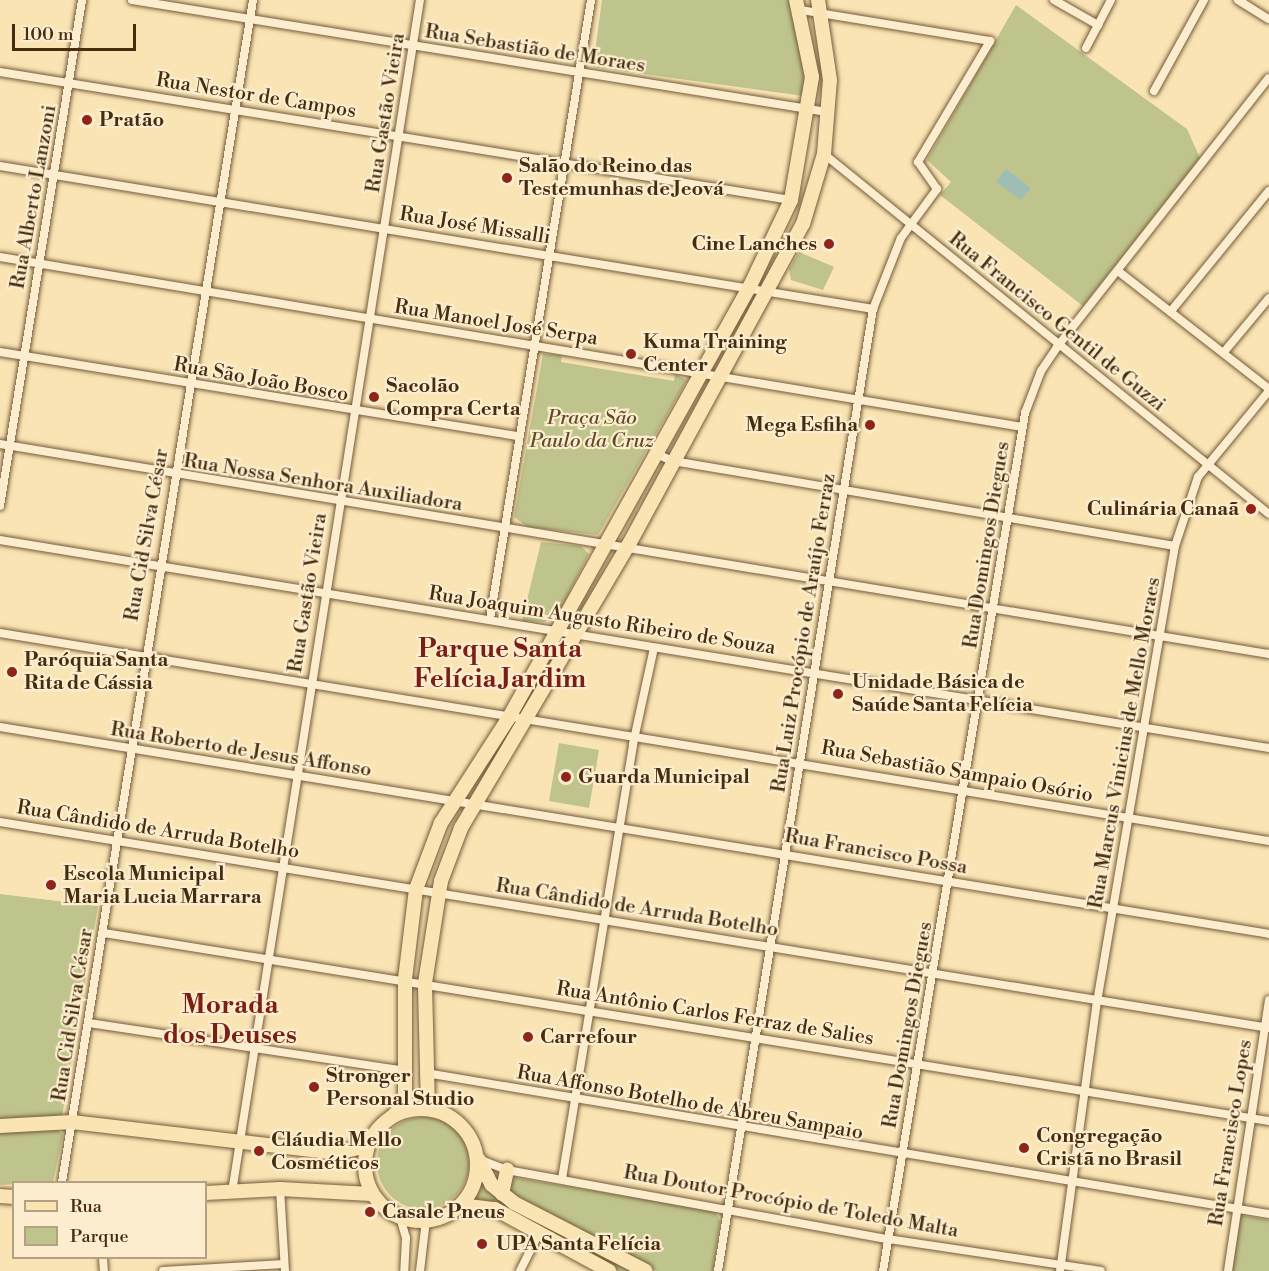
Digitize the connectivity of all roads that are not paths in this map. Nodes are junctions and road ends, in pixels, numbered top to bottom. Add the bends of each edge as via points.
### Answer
1 (82, 0) edge
2 (132, 0) edge
3 (253, 0) edge
4 (420, 0) edge
5 (591, 0) edge
6 (1053, 0) edge
7 (1111, 0) edge
8 (1204, 0) edge
9 (1238, 0) edge
10 (820, 4) edge
11 (798, 5) edge
12 (1269, 19) edge
13 (249, 20) junction
14 (1098, 25) junction
15 (413, 47) junction
16 (1086, 48) dead end
17 (0, 72) edge
18 (580, 73) junction
19 (1269, 78) edge
20 (70, 83) junction
21 (1154, 91) dead end
22 (236, 110) junction
23 (810, 110) junction
24 (827, 112) junction
25 (398, 137) junction
26 (824, 154) junction
27 (564, 163) junction
28 (0, 166) edge
29 (54, 176) junction
30 (1269, 191) edge
31 (791, 200) junction
32 (220, 201) junction
33 (912, 225) junction
34 (384, 229) junction
35 (550, 254) junction
36 (0, 257) edge
37 (39, 263) junction
38 (1118, 271) junction
39 (750, 286) junction
40 (765, 289) junction
41 (204, 293) junction
42 (1269, 298) edge
43 (873, 309) junction
44 (1172, 311) junction
45 (369, 319) junction
46 (534, 347) junction
47 (1057, 347) junction
48 (0, 352) edge
49 (1224, 352) junction
50 (26, 357) junction
51 (700, 373) junction
52 (718, 376) junction
53 (190, 384) junction
54 (1269, 390) edge
55 (859, 399) junction
56 (353, 412) junction
57 (1022, 427) junction
58 (517, 436) junction
59 (0, 444) edge
60 (11, 446) junction
61 (654, 453) junction
62 (673, 461) junction
63 (1208, 465) junction
64 (174, 475) junction
65 (843, 491) junction
66 (338, 502) junction
67 (0, 506) edge
68 (1269, 514) edge
69 (1010, 516) junction
70 (505, 530) junction
71 (0, 540) edge
72 (606, 542) junction
73 (628, 546) junction
74 (1175, 546) junction
75 (161, 564) junction
76 (828, 581) junction
77 (326, 592) junction
78 (995, 608) junction
79 (490, 619) junction
80 (554, 630) junction
81 (0, 633) edge
82 (575, 635) junction
83 (1158, 636) junction
84 (654, 648) junction
85 (1269, 654) edge
86 (143, 657) junction
87 (814, 672) junction
88 (311, 684) junction
89 (977, 698) junction
90 (508, 718) junction
91 (528, 719) junction
92 (0, 727) edge
93 (1143, 727) junction
94 (638, 737) junction
95 (1269, 748) edge
96 (130, 750) junction
97 (800, 762) junction
98 (294, 774) junction
99 (964, 791) junction
100 (456, 803) junction
101 (477, 803) junction
102 (1130, 818) junction
103 (0, 822) edge
104 (619, 828) junction
105 (117, 840) junction
106 (1269, 842) edge
107 (783, 854) junction
108 (280, 866) junction
109 (949, 882) junction
110 (416, 889) junction
111 (439, 892) junction
112 (1114, 909) junction
113 (603, 919) junction
114 (104, 933) junction
115 (1269, 934) edge
116 (769, 947) junction
117 (267, 956) junction
118 (934, 974) junction
119 (405, 979) junction
120 (425, 983) junction
121 (1269, 1000) edge
122 (1097, 1002) junction
123 (589, 1010) junction
124 (89, 1023) junction
125 (1267, 1028) edge
126 (753, 1038) junction
127 (253, 1047) junction
128 (919, 1063) junction
129 (407, 1071) junction
130 (426, 1073) junction
131 (1083, 1092) junction
132 (573, 1101) junction
133 (428, 1109) junction
134 (393, 1116) junction
135 (1248, 1118) junction
136 (1269, 1121) edge
137 (72, 1122) junction
138 (0, 1126) edge
139 (737, 1129) junction
140 (238, 1140) junction
141 (367, 1146) junction
142 (903, 1156) junction
143 (479, 1158) junction
144 (507, 1170) junction
145 (562, 1179) junction
146 (62, 1181) edge
147 (1077, 1183) junction
148 (280, 1189) junction
149 (232, 1192) junction
150 (207, 1193) edge
151 (371, 1194) junction
152 (502, 1194) junction
153 (460, 1205) junction
154 (726, 1208) junction
155 (1234, 1209) junction
156 (1269, 1214) edge
157 (400, 1217) junction
158 (426, 1221) junction
159 (539, 1233) junction
160 (888, 1239) junction
161 (284, 1267) edge
162 (1061, 1267) edge
163 (163, 1271) edge
164 (404, 1271) edge
165 (420, 1271) edge
166 (520, 1271) edge
167 (609, 1271) edge
168 (646, 1271) edge
169 (718, 1271) edge
170 (884, 1271) edge
171 (1101, 1271) edge
172 (1228, 1271) edge

1 - 20 street, Rua Alberto Lanzoni
2 - 13 street, Rua Sebastião de Moraes
3 - 13 street, Rua Cid Silva César
4 - 15 street, Rua Gastão Vieira
5 - 18 street
6 - 14 street
7 - 14 street
8 - 21 street
9 - 12 street
10 - 11 street
10 - 24 main road
10 - 33 street, Rua Luiz Procópio de Araújo Ferraz via 990,41 918,162 938,189
11 - 23 main road via 809,50
13 - 15 street, Rua Sebastião de Moraes
13 - 22 street, Rua Cid Silva César
14 - 16 street
15 - 18 street, Rua Sebastião de Moraes
15 - 25 street, Rua Gastão Vieira
17 - 20 street, Rua Nestor de Campos
18 - 23 street, Rua Sebastião de Moraes
18 - 27 street
19 - 38 street, Rua Domingos Diegues
20 - 22 street, Rua Nestor de Campos
20 - 29 street, Rua Alberto Lanzoni
22 - 25 street, Rua Nestor de Campos
22 - 32 street, Rua Cid Silva César
23 - 24 street, Rua Sebastião de Moraes
23 - 31 main road
24 - 26 main road
25 - 27 street, Rua Nestor de Campos
25 - 34 street, Rua Gastão Vieira
26 - 33 street, Rua Francisco Gentil de Guzzi
26 - 40 main road via 803,224
27 - 31 street, Rua Nestor de Campos
27 - 35 street
28 - 29 street, Rua José Missalli
29 - 32 street, Rua José Missalli
29 - 37 street, Rua Alberto Lanzoni
30 - 44 street
31 - 39 main road
32 - 34 street, Rua José Missalli
32 - 41 street, Rua Cid Silva César
33 - 43 street, Rua Luiz Procópio de Araújo Ferraz via 897,245
33 - 47 street, Rua Francisco Gentil de Guzzi
34 - 35 street, Rua José Missalli
34 - 45 street, Rua Gastão Vieira
35 - 39 street, Rua José Missalli
35 - 46 street
36 - 37 street, Rua Manoel José Serpa
37 - 41 street, Rua Manoel José Serpa
37 - 50 street, Rua Alberto Lanzoni
38 - 44 street
38 - 47 street, Rua Domingos Diegues
39 - 40 street, Rua José Missalli
39 - 51 main road
40 - 43 street, Rua José Missalli
40 - 52 main road
41 - 45 street, Rua Manoel José Serpa
41 - 53 street, Rua Cid Silva César
42 - 49 street
43 - 55 street, Rua Luiz Procópio de Araújo Ferraz
44 - 49 street
45 - 46 street, Rua Manoel José Serpa
45 - 56 street, Rua Gastão Vieira
46 - 51 street, Rua Manoel José Serpa
46 - 58 street
47 - 57 street, Rua Domingos Diegues via 1041,370
47 - 63 street, Rua Francisco Gentil de Guzzi
48 - 50 street, Rua São João Bosco
49 - 54 street
50 - 53 street, Rua São João Bosco
50 - 60 street, Rua Alberto Lanzoni
51 - 52 street, Rua Manoel José Serpa
51 - 61 main road
52 - 55 street, Rua Manoel José Serpa
52 - 62 main road
53 - 56 street, Rua São João Bosco
53 - 64 street, Rua Cid Silva César
54 - 63 street, Rua Marcus Vinicius de Mello Moraes
55 - 57 street, Rua Manoel José Serpa
55 - 65 street, Rua Luiz Procópio de Araújo Ferraz
56 - 58 street, Rua São João Bosco
56 - 66 street, Rua Gastão Vieira
57 - 69 street, Rua Domingos Diegues
58 - 70 street
59 - 60 street, Rua Nossa Senhora Auxiliadora
60 - 64 street, Rua Nossa Senhora Auxiliadora
60 - 67 street, Rua Alberto Lanzoni
61 - 62 street
61 - 72 main road
62 - 65 street
62 - 73 main road
63 - 68 street, Rua Francisco Gentil de Guzzi
63 - 74 street, Rua Marcus Vinicius de Mello Moraes
64 - 66 street, Rua Nossa Senhora Auxiliadora
64 - 75 street, Rua Cid Silva César
65 - 69 street
65 - 76 street, Rua Luiz Procópio de Araújo Ferraz
66 - 70 street, Rua Nossa Senhora Auxiliadora
66 - 77 street, Rua Gastão Vieira
69 - 74 street
69 - 78 street, Rua Domingos Diegues
70 - 72 street, Rua Nossa Senhora Auxiliadora
70 - 79 street
71 - 75 street, Rua Joaquim Augusto Ribeiro de Souza
72 - 73 street, Rua Nossa Senhora Auxiliadora
72 - 80 main road
73 - 76 street, Rua Nossa Senhora Auxiliadora
73 - 82 main road
74 - 83 street, Rua Marcus Vinicius de Mello Moraes
75 - 77 street, Rua Joaquim Augusto Ribeiro de Souza
75 - 86 street, Rua Cid Silva César
76 - 78 street, Rua Nossa Senhora Auxiliadora
76 - 87 street, Rua Luiz Procópio de Araújo Ferraz
77 - 79 street, Rua Joaquim Augusto Ribeiro de Souza
77 - 88 street, Rua Gastão Vieira
78 - 83 street, Rua Nossa Senhora Auxiliadora
78 - 89 street, Rua Domingos Diegues
79 - 80 street, Rua Joaquim Augusto Ribeiro de Souza
80 - 82 street, Rua Joaquim Augusto Ribeiro de Souza
80 - 90 main road
81 - 86 street, Rua Sebastião Sampaio Osório
82 - 84 street, Rua Joaquim Augusto Ribeiro de Souza
82 - 91 main road
83 - 85 street, Rua Nossa Senhora Auxiliadora
83 - 93 street, Rua Marcus Vinicius de Mello Moraes
84 - 87 street, Rua Joaquim Augusto Ribeiro de Souza
84 - 94 street
86 - 88 street, Rua Sebastião Sampaio Osório
86 - 96 street, Rua Cid Silva César
87 - 89 street, Rua Joaquim Augusto Ribeiro de Souza
87 - 97 street, Rua Luiz Procópio de Araújo Ferraz
88 - 90 street, Rua Sebastião Sampaio Osório
88 - 98 street, Rua Gastão Vieira
89 - 93 street, Rua Joaquim Augusto Ribeiro de Souza
89 - 99 street, Rua Domingos Diegues
90 - 91 street, Rua Sebastião Sampaio Osório
90 - 100 main road
91 - 94 street, Rua Sebastião Sampaio Osório
91 - 101 main road
92 - 96 street, Rua Roberto de Jesus Affonso
93 - 95 street, Rua Joaquim Augusto Ribeiro de Souza
93 - 102 street, Rua Marcus Vinicius de Mello Moraes
94 - 97 street, Rua Sebastião Sampaio Osório
94 - 104 street
96 - 98 street, Rua Roberto de Jesus Affonso
96 - 105 street, Rua Cid Silva César
97 - 99 street, Rua Sebastião Sampaio Osório
97 - 107 street, Rua Luiz Procópio de Araújo Ferraz
98 - 100 street, Rua Roberto de Jesus Affonso
98 - 108 street, Rua Gastão Vieira
99 - 102 street, Rua Sebastião Sampaio Osório
99 - 109 street, Rua Domingos Diegues
100 - 101 street, Rua Roberto de Jesus Affonso
100 - 110 main road via 441,823
101 - 104 street, Rua Francisco Possa
101 - 111 main road via 461,828
102 - 106 street, Rua Sebastião Sampaio Osório
102 - 112 street, Rua Marcus Vinicius de Mello Moraes
103 - 105 street, Rua Cândido de Arruda Botelho
104 - 107 street, Rua Francisco Possa
104 - 113 street
105 - 108 street, Rua Cândido de Arruda Botelho
105 - 114 street, Rua Cid Silva César
107 - 109 street, Rua Francisco Possa
107 - 116 street, Rua Luiz Procópio de Araújo Ferraz
108 - 110 street, Rua Cândido de Arruda Botelho
108 - 117 street, Rua Gastão Vieira
109 - 112 street, Rua Francisco Possa
109 - 118 street, Rua Domingos Diegues
110 - 111 street, Rua Cândido de Arruda Botelho
110 - 119 main road
111 - 113 street, Rua Cândido de Arruda Botelho
111 - 120 main road
112 - 115 street, Rua Francisco Possa
112 - 122 street, Rua Marcus Vinicius de Mello Moraes
113 - 116 street, Rua Cândido de Arruda Botelho
113 - 123 street
114 - 117 street, Rua Antônio Carlos Ferraz de Salies
114 - 124 street, Rua Cid Silva César
116 - 118 street, Rua Cândido de Arruda Botelho
116 - 126 street, Rua Luiz Procópio de Araújo Ferraz
117 - 119 street, Rua Antônio Carlos Ferraz de Salies
117 - 127 street, Rua Gastão Vieira
118 - 122 street, Rua Cândido de Arruda Botelho
118 - 128 street, Rua Domingos Diegues
119 - 120 street, Rua Antônio Carlos Ferraz de Salies
119 - 129 main road
120 - 123 street, Rua Antônio Carlos Ferraz de Salies
120 - 130 main road
121 - 125 street, Rua Francisco Lopes
122 - 125 street, Rua Cândido de Arruda Botelho
122 - 131 street, Rua Marcus Vinicius de Mello Moraes
123 - 126 street, Rua Antônio Carlos Ferraz de Salies
123 - 132 street
124 - 127 street
124 - 137 street, Rua Cid Silva César
125 - 135 street, Rua Francisco Lopes
126 - 128 street, Rua Antônio Carlos Ferraz de Salies
126 - 139 street, Rua Luiz Procópio de Araújo Ferraz
127 - 129 street
127 - 140 street, Rua Gastão Vieira
128 - 131 street, Rua Antônio Carlos Ferraz de Salies
128 - 142 street, Rua Domingos Diegues
129 - 134 main road via 405,1103
130 - 132 street, Rua Affonso Botelho de Abreu Sampaio
130 - 133 main road
131 - 135 street, Rua Antônio Carlos Ferraz de Salies
131 - 147 street, Rua Marcus Vinicius de Mello Moraes
132 - 139 street, Rua Affonso Botelho de Abreu Sampaio
132 - 145 street
133 - 134 main road
133 - 143 main road via 461,1125
134 - 141 main road
135 - 136 street, Rua Antônio Carlos Ferraz de Salies
135 - 155 street, Rua Francisco Lopes
137 - 138 main road
137 - 140 main road
137 - 146 street, Rua Cid Silva César
139 - 142 street, Rua Affonso Botelho de Abreu Sampaio
139 - 154 street, Rua Luiz Procópio de Araújo Ferraz
140 - 141 main road via 337,1153
140 - 149 street, Rua Gastão Vieira
141 - 151 main road
142 - 147 street, Rua Affonso Botelho de Abreu Sampaio
142 - 160 street, Rua Domingos Diegues
143 - 144 street, Rua Doutor Procópio de Toledo Malta
143 - 152 main road
143 - 153 main road via 474,1182
144 - 145 street, Rua Doutor Procópio de Toledo Malta
144 - 152 main road
145 - 154 street, Rua Doutor Procópio de Toledo Malta
147 - 155 street, Rua Affonso Botelho de Abreu Sampaio
147 - 162 street, Rua Marcus Vinicius de Mello Moraes
148 - 149 main road
148 - 151 main road
148 - 161 street
149 - 150 main road
151 - 157 main road
152 - 168 main road
153 - 158 main road
153 - 159 main road via 486,1206
154 - 160 street, Rua Doutor Procópio de Toledo Malta
154 - 169 street, Rua Luiz Procópio de Araújo Ferraz
155 - 156 street, Rua Affonso Botelho de Abreu Sampaio
155 - 172 street, Rua Francisco Lopes
157 - 158 main road
157 - 164 street via 406,1238
158 - 165 street
159 - 166 street
159 - 167 main road
160 - 162 street, Rua Doutor Procópio de Toledo Malta
160 - 170 street, Rua Domingos Diegues
161 - 163 street
162 - 171 street, Rua Doutor Procópio de Toledo Malta

